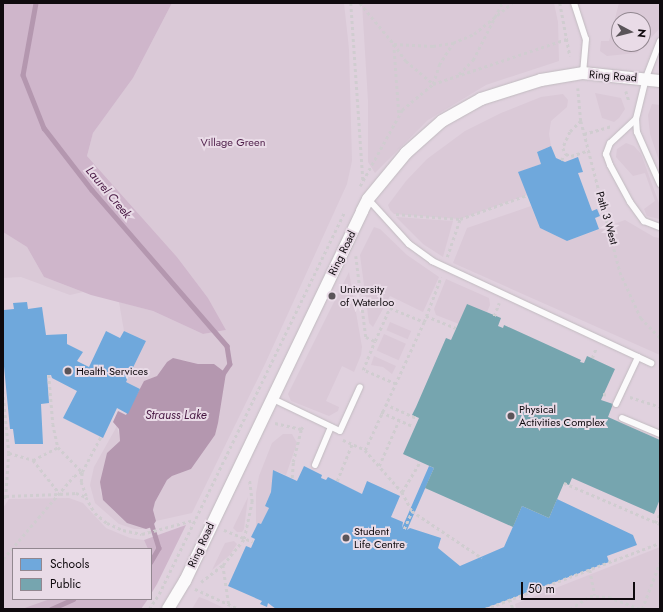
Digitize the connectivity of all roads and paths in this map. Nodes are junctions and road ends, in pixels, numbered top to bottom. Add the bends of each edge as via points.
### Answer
1 (351, 3) edge
2 (360, 3) edge
3 (502, 3) edge
4 (512, 3) edge
5 (560, 3) edge
6 (574, 3) edge
7 (496, 16) junction
8 (567, 38) junction
9 (660, 41) edge
10 (453, 43) junction
11 (394, 44) junction
12 (570, 56) dead end
13 (583, 73) junction
14 (457, 75) junction
15 (646, 78) junction
16 (660, 81) edge
17 (433, 84) junction
18 (578, 88) dead end
19 (626, 90) dead end
20 (628, 105) dead end
21 (400, 114) junction
22 (636, 119) junction
23 (581, 121) junction
24 (618, 123) dead end
25 (584, 134) junction
26 (589, 150) junction
27 (566, 154) junction
28 (561, 160) dead end
29 (363, 180) junction
30 (660, 184) edge
31 (357, 191) dead end
32 (527, 195) dead end
33 (368, 199) junction
34 (376, 211) junction
35 (345, 212) dead end
36 (460, 218) junction
37 (660, 227) edge
38 (356, 253) dead end
39 (444, 267) junction
40 (502, 295) junction
41 (426, 316) junction
42 (494, 316) dead end
43 (424, 322) junction
44 (456, 328) dead end
45 (660, 338) edge
46 (375, 341) junction
47 (638, 357) junction
48 (651, 363) dead end
49 (49, 375) dead end
50 (396, 384) junction
51 (360, 387) dead end
52 (3, 392) edge
53 (638, 397) dead end
54 (271, 398) junction
55 (385, 404) junction
56 (616, 404) dead end
57 (660, 406) edge
58 (381, 412) junction
59 (622, 418) dead end
60 (418, 419) dead end
61 (399, 420) junction
62 (331, 426) junction
63 (414, 427) dead end
64 (301, 429) dead end
65 (660, 434) edge
66 (101, 437) dead end
67 (352, 444) dead end
68 (58, 447) junction
69 (9, 453) junction
70 (33, 460) junction
71 (420, 462) dead end
72 (314, 465) dead end
73 (378, 466) junction
74 (82, 472) junction
75 (249, 478) dead end
76 (292, 478) dead end
77 (337, 481) dead end
78 (564, 483) dead end
79 (402, 492) junction
80 (60, 494) junction
81 (6, 496) junction
82 (86, 497) junction
83 (3, 500) edge
84 (412, 511) junction
85 (660, 513) edge
86 (194, 520) junction
87 (656, 523) junction
88 (660, 524) edge
89 (404, 529) dead end
90 (224, 530) dead end
91 (244, 539) junction
92 (253, 542) dead end
93 (660, 543) edge
94 (13, 548) edge
95 (12, 549) edge
96 (482, 558) dead end
97 (3, 559) edge
98 (660, 562) edge
99 (223, 565) junction
100 (590, 570) junction
101 (595, 596) junction
102 (510, 599) junction
103 (229, 605) junction
104 (237, 608) edge
105 (149, 609) edge
106 (168, 609) edge
107 (229, 609) edge
108 (485, 609) edge
109 (513, 609) edge
110 (570, 609) edge
111 (641, 609) edge

1 - 29 path
2 - 11 path
3 - 7 path
4 - 7 path
5 - 8 path
6 - 13 lane via 586,39
7 - 10 path via 474,34
7 - 14 path via 473,60
8 - 12 path
8 - 14 path
9 - 15 lane
10 - 11 path via 433,46
10 - 17 path via 440,65
11 - 17 path via 406,61
11 - 21 path
13 - 15 street, Ring Road
13 - 33 street, Ring Road via 541,80 481,99 442,121 406,153
14 - 17 path
15 - 16 street, Ring Road
15 - 22 lane
17 - 21 path
18 - 23 path, Path 3 West
19 - 20 path
21 - 29 path
22 - 30 lane via 637,132
22 - 37 lane via 610,143 606,154 639,215 644,221
23 - 25 path, Path 3 West
23 - 27 path via 564,140 563,148
24 - 25 path
25 - 26 path, Path 3 West
26 - 27 path via 571,156
26 - 45 path, Path 3 West via 620,272 641,318
27 - 28 path
29 - 31 path
32 - 36 path
33 - 34 lane
33 - 54 street, Ring Road
34 - 36 path
34 - 39 lane via 409,244
35 - 86 path
36 - 39 path
38 - 46 path via 366,337
39 - 40 lane
39 - 41 path
40 - 42 path
40 - 47 lane
41 - 43 path
41 - 44 path
43 - 46 path via 390,308
43 - 50 path
46 - 50 path via 363,370
47 - 48 lane
47 - 56 lane
49 - 68 path
50 - 55 path
51 - 62 lane via 340,431
52 - 69 path
53 - 57 path
54 - 62 lane
54 - 106 street, Ring Road via 185,581
55 - 58 path
55 - 60 path
58 - 61 path
58 - 73 path via 365,450
59 - 65 lane
61 - 63 path
61 - 73 path
62 - 72 lane
64 - 76 path
66 - 74 path
67 - 77 path
68 - 70 path
68 - 74 path
69 - 70 path
69 - 81 path
70 - 80 path
71 - 79 path
73 - 79 path
74 - 80 path via 74,476
74 - 82 path via 81,482
75 - 91 path via 252,502
78 - 87 path
79 - 84 path
80 - 81 path
80 - 82 path via 76,493
80 - 94 path
81 - 83 path
82 - 86 path via 95,513 107,523 142,534
84 - 89 path
84 - 96 path
85 - 87 path
86 - 105 path via 160,594
87 - 88 path
90 - 91 path
91 - 92 path
91 - 99 path
93 - 100 path
95 - 97 path
98 - 111 path
99 - 103 path
99 - 103 path via 194,589
100 - 101 path
100 - 102 path
101 - 110 path via 590,596
101 - 111 path via 624,601
102 - 108 path
102 - 109 path
103 - 104 path
104 - 107 path

